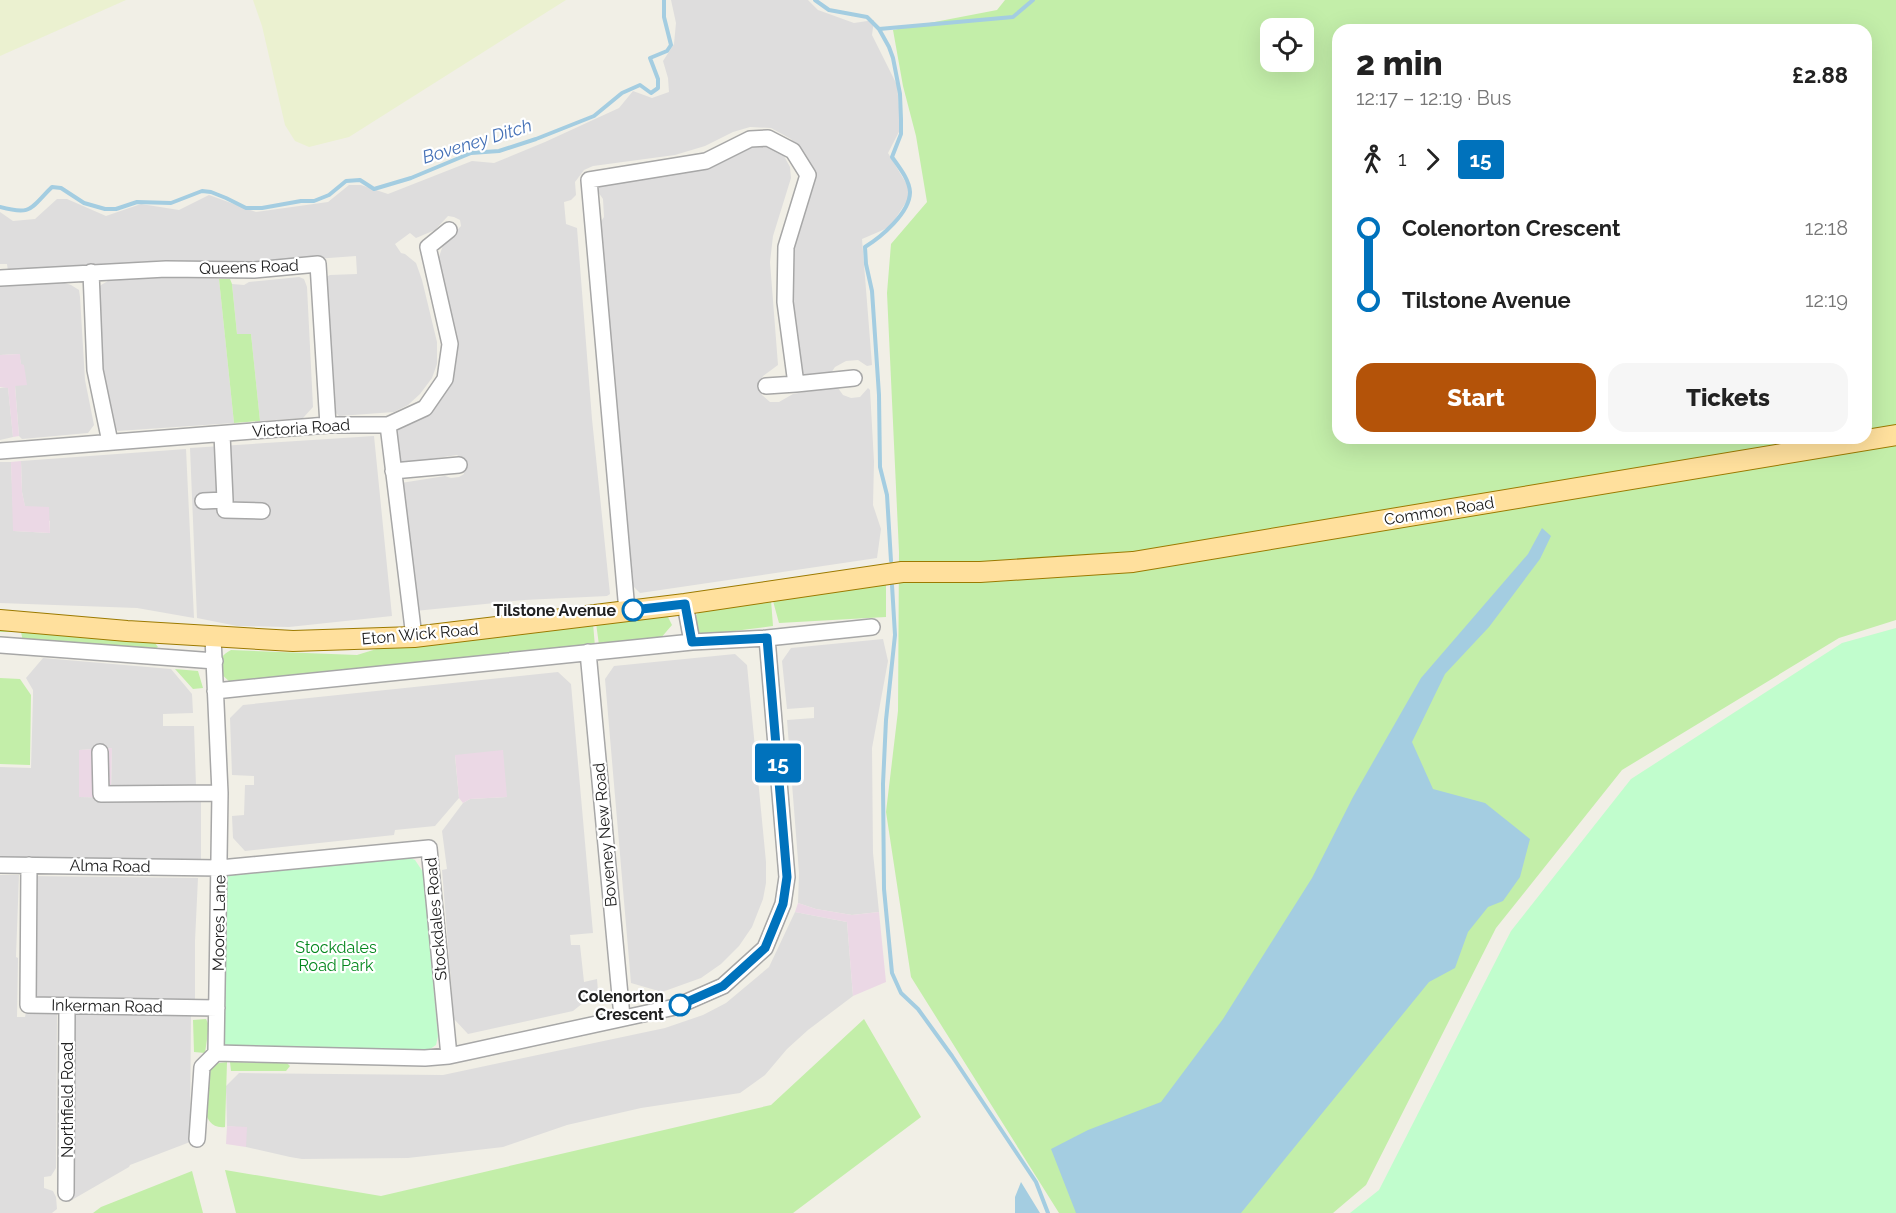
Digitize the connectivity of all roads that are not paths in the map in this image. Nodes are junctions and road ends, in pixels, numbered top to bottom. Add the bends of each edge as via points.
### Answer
1 (449, 230) dead end
2 (91, 272) junction
3 (0, 278) edge
4 (855, 378) dead end
5 (796, 384) junction
6 (766, 386) dead end
7 (328, 425) junction
8 (388, 425) junction
9 (222, 434) junction
10 (1896, 435) edge
11 (1872, 439) edge
12 (110, 442) junction
13 (1842, 444) edge
14 (0, 451) edge
15 (459, 465) dead end
16 (393, 471) junction
17 (225, 500) junction
18 (204, 501) dead end
19 (262, 511) dead end
20 (981, 572) joint
21 (685, 604) junction
22 (627, 611) junction
23 (0, 620) edge
24 (872, 627) dead end
25 (213, 637) junction
26 (414, 637) junction
27 (692, 642) junction
28 (768, 644) junction
29 (0, 645) edge
30 (588, 652) junction
31 (215, 661) junction
32 (215, 691) junction
33 (100, 752) dead end
34 (220, 793) junction
35 (0, 865) edge
36 (29, 865) junction
37 (220, 868) junction
38 (67, 1006) junction
39 (217, 1008) junction
40 (622, 1017) junction
41 (216, 1053) junction
42 (449, 1056) junction
43 (197, 1139) dead end
44 (66, 1194) dead end

1 - 8 street via 428,247 450,344 446,379 425,408
2 - 3 street, Queens Road
2 - 7 street, Queens Road via 166,268 254,270 318,264
2 - 12 street via 95,370
4 - 5 street
5 - 6 street
5 - 22 street via 785,302 786,247 808,175 793,151 768,138 750,139 706,161 590,180
7 - 8 street, Victoria Road
7 - 9 street, Victoria Road
8 - 16 street
9 - 12 street, Victoria Road
9 - 17 street
10 - 11 main road, Common Road
12 - 14 street, Victoria Road
13 - 20 main road, Common Road via 1133,562
15 - 16 street
16 - 26 street
17 - 18 street
17 - 19 street via 225,510
20 - 21 main road, Eton Wick Road via 902,572
21 - 22 main road, Eton Wick Road
21 - 27 street
22 - 26 main road, Eton Wick Road
23 - 25 main road, Eton Wick Road
24 - 28 street
25 - 26 main road, Eton Wick Road via 293,641
25 - 31 street, Moores Lane
27 - 28 street
27 - 30 street
28 - 40 street via 787,877 783,904 765,948 723,986 675,1007
29 - 31 street
30 - 32 street
30 - 40 street, Boveney New Road
31 - 32 street, Moores Lane
32 - 34 street, Moores Lane
33 - 34 street via 101,794
34 - 37 street, Moores Lane
35 - 36 street, Alma Road
36 - 37 street, Alma Road
36 - 38 street, Inkerman Road via 28,1005
37 - 39 street, Moores Lane
37 - 42 street, Stockdales Road via 429,848
38 - 39 street, Inkerman Road
38 - 44 street, Northfield Road
39 - 41 street, Moores Lane
40 - 42 street
41 - 42 street
41 - 43 street via 202,1067

